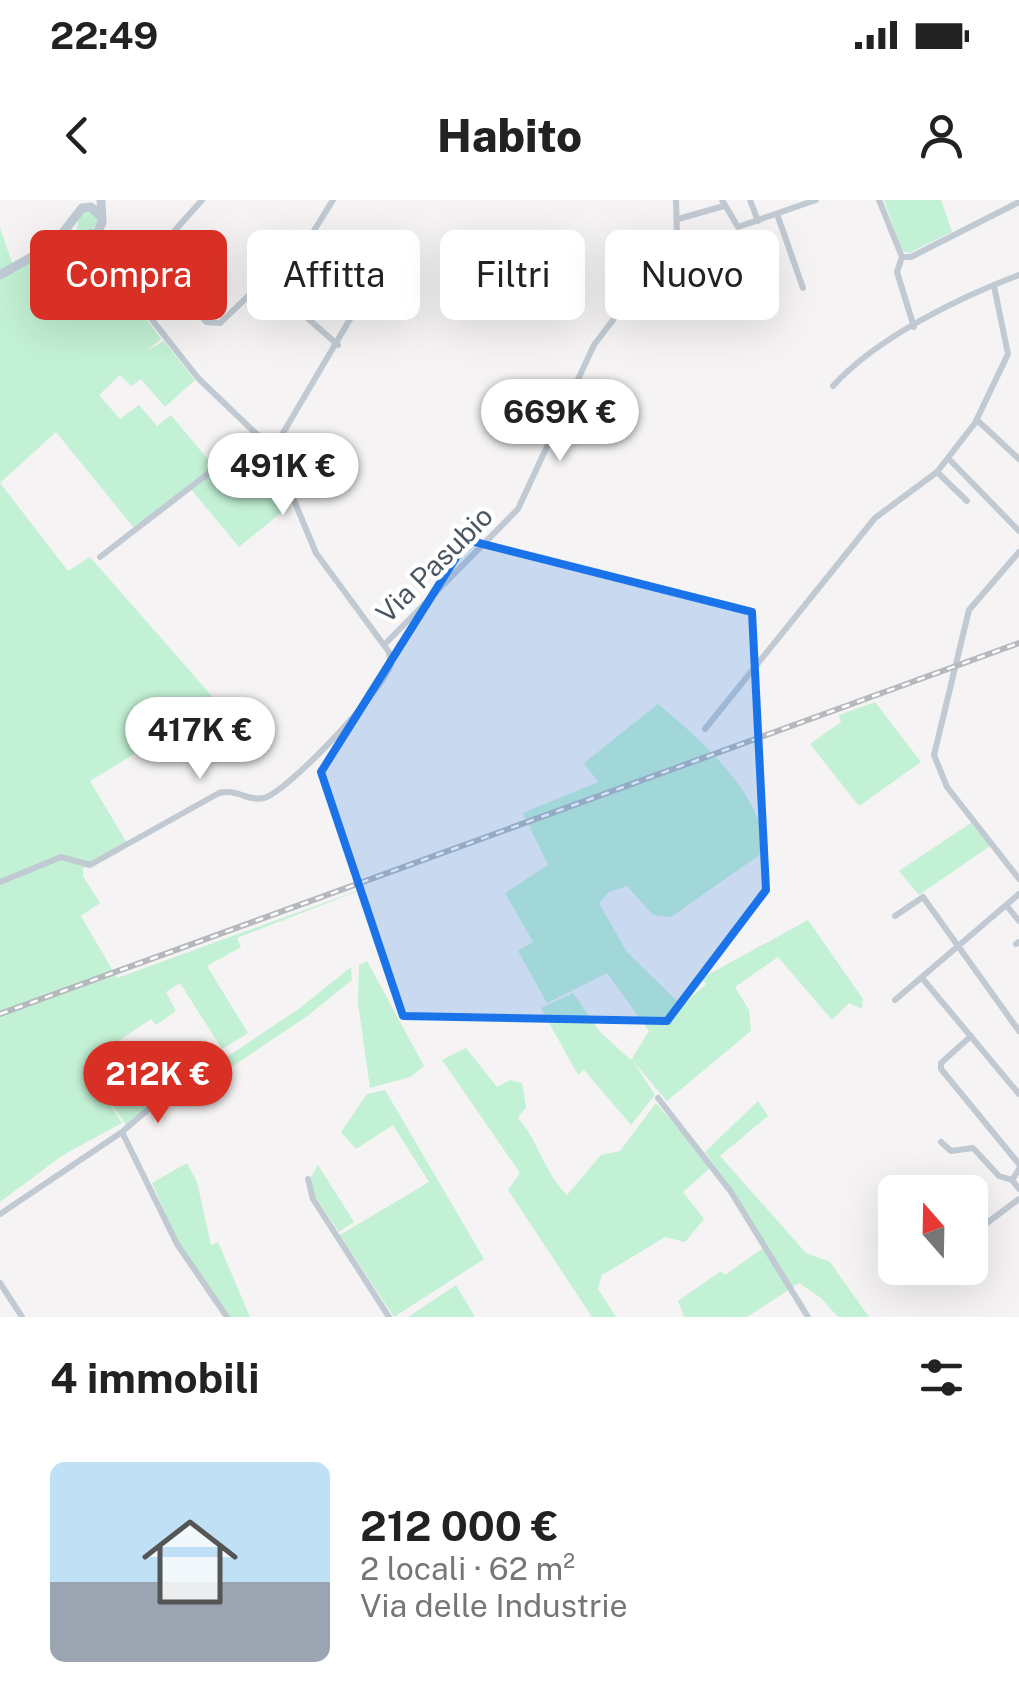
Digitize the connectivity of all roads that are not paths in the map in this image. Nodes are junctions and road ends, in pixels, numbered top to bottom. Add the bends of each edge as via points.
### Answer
1 (98, 200) edge
2 (202, 200) edge
3 (334, 200) edge
4 (676, 200) edge
5 (750, 200) edge
6 (816, 200) edge
7 (879, 200) edge
8 (1019, 202) edge
9 (723, 203) edge
10 (79, 207) edge
11 (777, 214) junction
12 (100, 216) junction
13 (678, 219) junction
14 (758, 221) junction
15 (64, 230) edge
16 (91, 230) edge
17 (176, 230) edge
18 (315, 230) edge
19 (30, 258) edge
20 (902, 258) junction
21 (1019, 274) edge
22 (0, 275) edge
23 (994, 286) junction
24 (803, 288) dead end
25 (247, 296) edge
26 (227, 314) edge
27 (151, 320) edge
28 (310, 320) edge
29 (349, 320) edge
30 (914, 327) junction
31 (338, 344) junction
32 (833, 386) dead end
33 (977, 420) junction
34 (258, 435) junction
35 (273, 450) junction
36 (948, 458) junction
37 (1019, 458) edge
38 (937, 472) junction
39 (966, 501) dead end
40 (1019, 531) edge
41 (1019, 552) edge
42 (100, 557) dead end
43 (384, 645) junction
44 (705, 730) dead end
45 (1019, 879) edge
46 (0, 882) edge
47 (1019, 894) edge
48 (1019, 905) edge
49 (1007, 906) junction
50 (895, 916) dead end
51 (1019, 921) edge
52 (959, 947) junction
53 (922, 978) junction
54 (896, 1000) dead end
55 (1019, 1031) edge
56 (971, 1036) junction
57 (176, 1087) dead end
58 (1019, 1094) edge
59 (658, 1098) dead end
60 (122, 1132) junction
61 (941, 1142) dead end
62 (1019, 1166) edge
63 (308, 1179) dead end
64 (1012, 1180) junction
65 (1019, 1190) edge
66 (1019, 1199) edge
67 (0, 1214) edge
68 (988, 1222) edge
69 (0, 1283) edge
70 (22, 1317) edge
71 (227, 1317) edge
72 (389, 1317) edge
73 (808, 1317) edge

1 - 10 street
1 - 12 street
2 - 17 street
3 - 18 street
4 - 13 street
5 - 14 street
6 - 11 street
7 - 20 street
8 - 20 street
9 - 13 street
9 - 14 street via 734,226
10 - 12 street
10 - 15 street
11 - 14 street
11 - 24 street
12 - 16 street
13 - 43 street, Via Pasubio via 667,251 594,344 518,508
19 - 22 street
20 - 30 street via 897,272
21 - 23 street
23 - 30 street
23 - 33 street via 1008,354
25 - 26 street
27 - 34 street via 198,378
28 - 31 street
29 - 31 street
30 - 32 street via 856,363
31 - 35 street
33 - 36 street
33 - 37 street
34 - 35 street
34 - 42 street
35 - 43 street via 316,553
36 - 38 street
36 - 40 street
38 - 39 street
38 - 44 street via 876,518
41 - 45 street via 969,610 935,749 938,772
43 - 46 street via 392,659 386,676 314,760 270,795 258,799 226,790 90,865 61,857
47 - 49 street
48 - 49 street
49 - 51 street
49 - 52 street
50 - 52 street via 923,897
52 - 53 street
52 - 55 street
53 - 54 street
53 - 56 street
56 - 58 street
56 - 62 street via 941,1069
57 - 60 street
59 - 73 street via 725,1184
60 - 67 street
60 - 71 street via 177,1244
61 - 64 street via 951,1151 973,1148 999,1176
62 - 64 street
63 - 72 street via 313,1199
64 - 65 street
66 - 68 street
69 - 70 street

